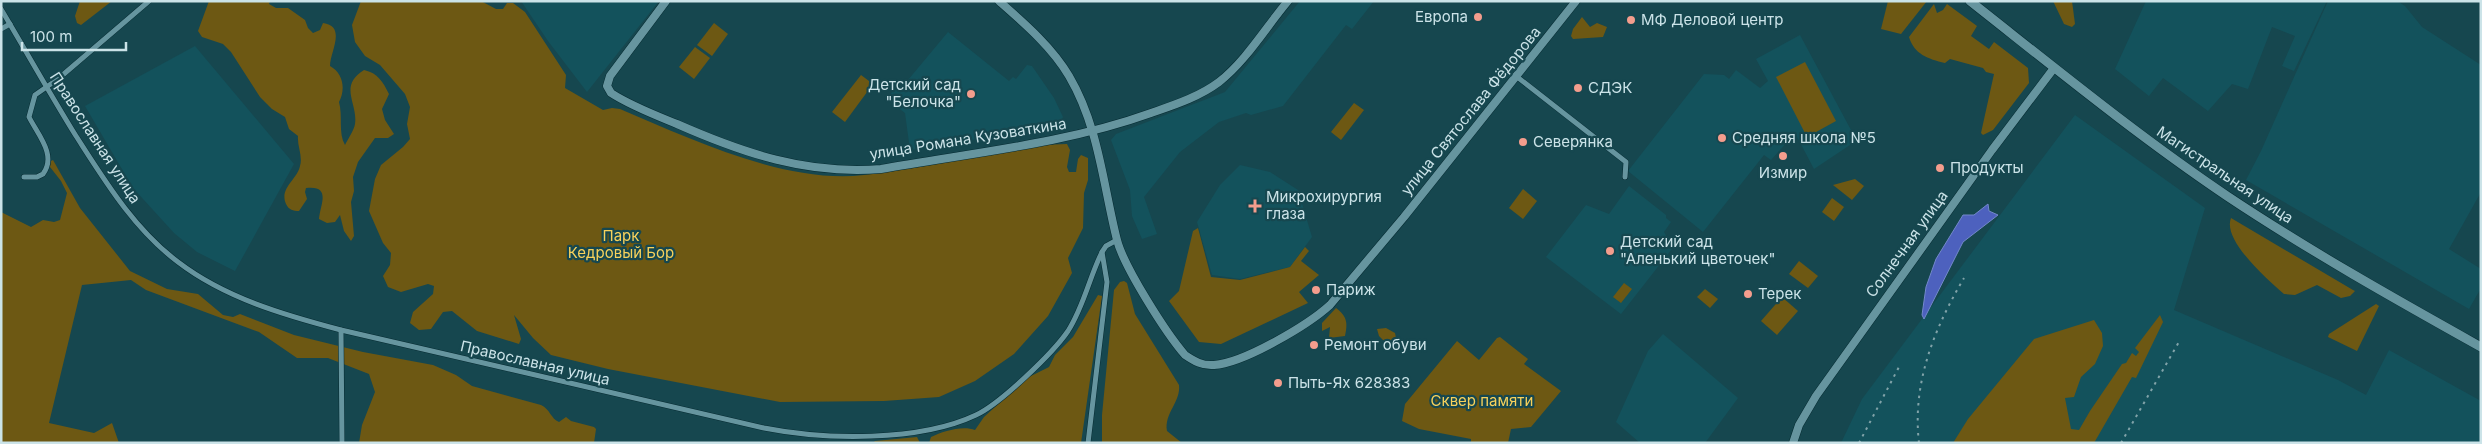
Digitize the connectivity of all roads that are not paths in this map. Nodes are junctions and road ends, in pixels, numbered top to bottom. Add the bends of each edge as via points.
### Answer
1 (149, 1) edge
2 (666, 1) edge
3 (999, 1) edge
4 (1288, 1) edge
5 (1576, 1) edge
6 (1970, 1) edge
7 (1, 8) edge
8 (10, 24) junction
9 (1, 29) edge
10 (2054, 68) junction
11 (1516, 76) junction
12 (47, 87) junction
13 (1093, 131) junction
14 (24, 177) dead end
15 (1625, 177) dead end
16 (1117, 240) junction
17 (1102, 252) junction
18 (341, 330) junction
19 (2481, 347) edge
20 (342, 443) edge
21 (1088, 443) edge
22 (1794, 443) edge

1 - 12 street
2 - 13 street, улица Романа Кузоваткина via 610,76 608,90 667,120 743,152 816,167 865,170
3 - 13 street, улица Святослава Фёдорова via 1059,61
4 - 13 street, улица Романа Кузоваткина via 1236,65 1217,83 1176,104
5 - 11 street, улица Святослава Фёдорова
6 - 10 main road, Магистральная улица
7 - 8 street, Православная улица
8 - 9 street
8 - 12 street, Православная улица
10 - 19 main road, Магистральная улица via 2119,119 2248,210
10 - 22 street, Солнечная улица via 1816,396 1799,425
11 - 15 street via 1626,162
11 - 16 street, улица Святослава Фёдорова via 1330,305 1286,336 1234,359 1214,365 1185,355 1131,271
12 - 14 street via 35,95 29,117 48,150 48,168 37,177
12 - 18 street, Православная улица via 117,197 142,229 166,252 197,276 238,296 286,315
13 - 16 street, улица Святослава Фёдорова
16 - 17 street
17 - 18 street, Православная улица via 1080,311 1038,364 978,414 959,423 902,433 825,437 779,432
17 - 21 street via 1107,282
18 - 20 street

